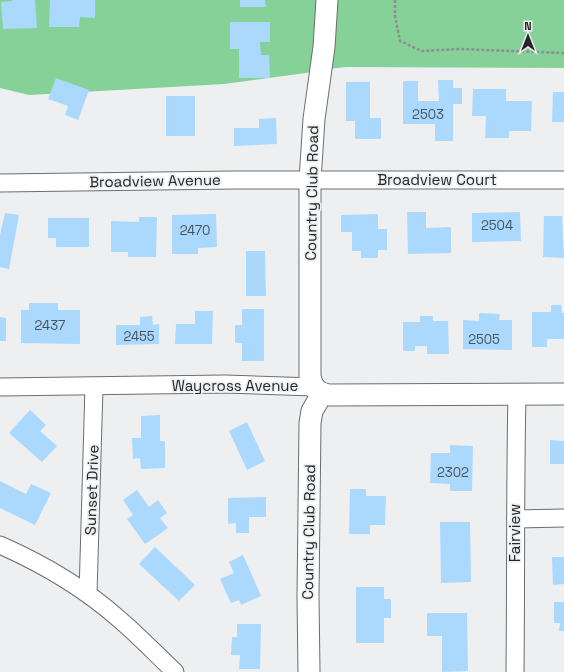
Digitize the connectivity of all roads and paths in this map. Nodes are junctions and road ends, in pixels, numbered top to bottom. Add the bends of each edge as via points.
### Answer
1 (327, 0) edge
2 (395, 0) edge
3 (564, 53) edge
4 (310, 180) junction
5 (564, 180) edge
6 (0, 183) edge
7 (94, 386) junction
8 (0, 387) edge
9 (318, 390) junction
10 (516, 394) junction
11 (564, 394) edge
12 (564, 518) edge
13 (516, 519) junction
14 (0, 545) edge
15 (88, 594) junction
16 (175, 672) edge
17 (309, 672) edge
18 (515, 672) edge

1 - 4 street, Country Club Road
2 - 3 path via 400,41 422,51 459,49
4 - 5 street, Broadview Court
4 - 6 street, Broadview Avenue
4 - 9 street, Country Club Road via 310,376 311,383
7 - 8 street, Waycross Avenue
7 - 9 street, Waycross Avenue via 225,384
7 - 15 street, Sunset Drive
9 - 10 street, Waycross Avenue via 329,395
9 - 17 street, Country Club Road via 310,423
10 - 11 street, Waycross Avenue
10 - 13 street, Fairview
12 - 13 street
13 - 18 street, Fairview
14 - 15 street via 56,573
15 - 16 street via 119,619

